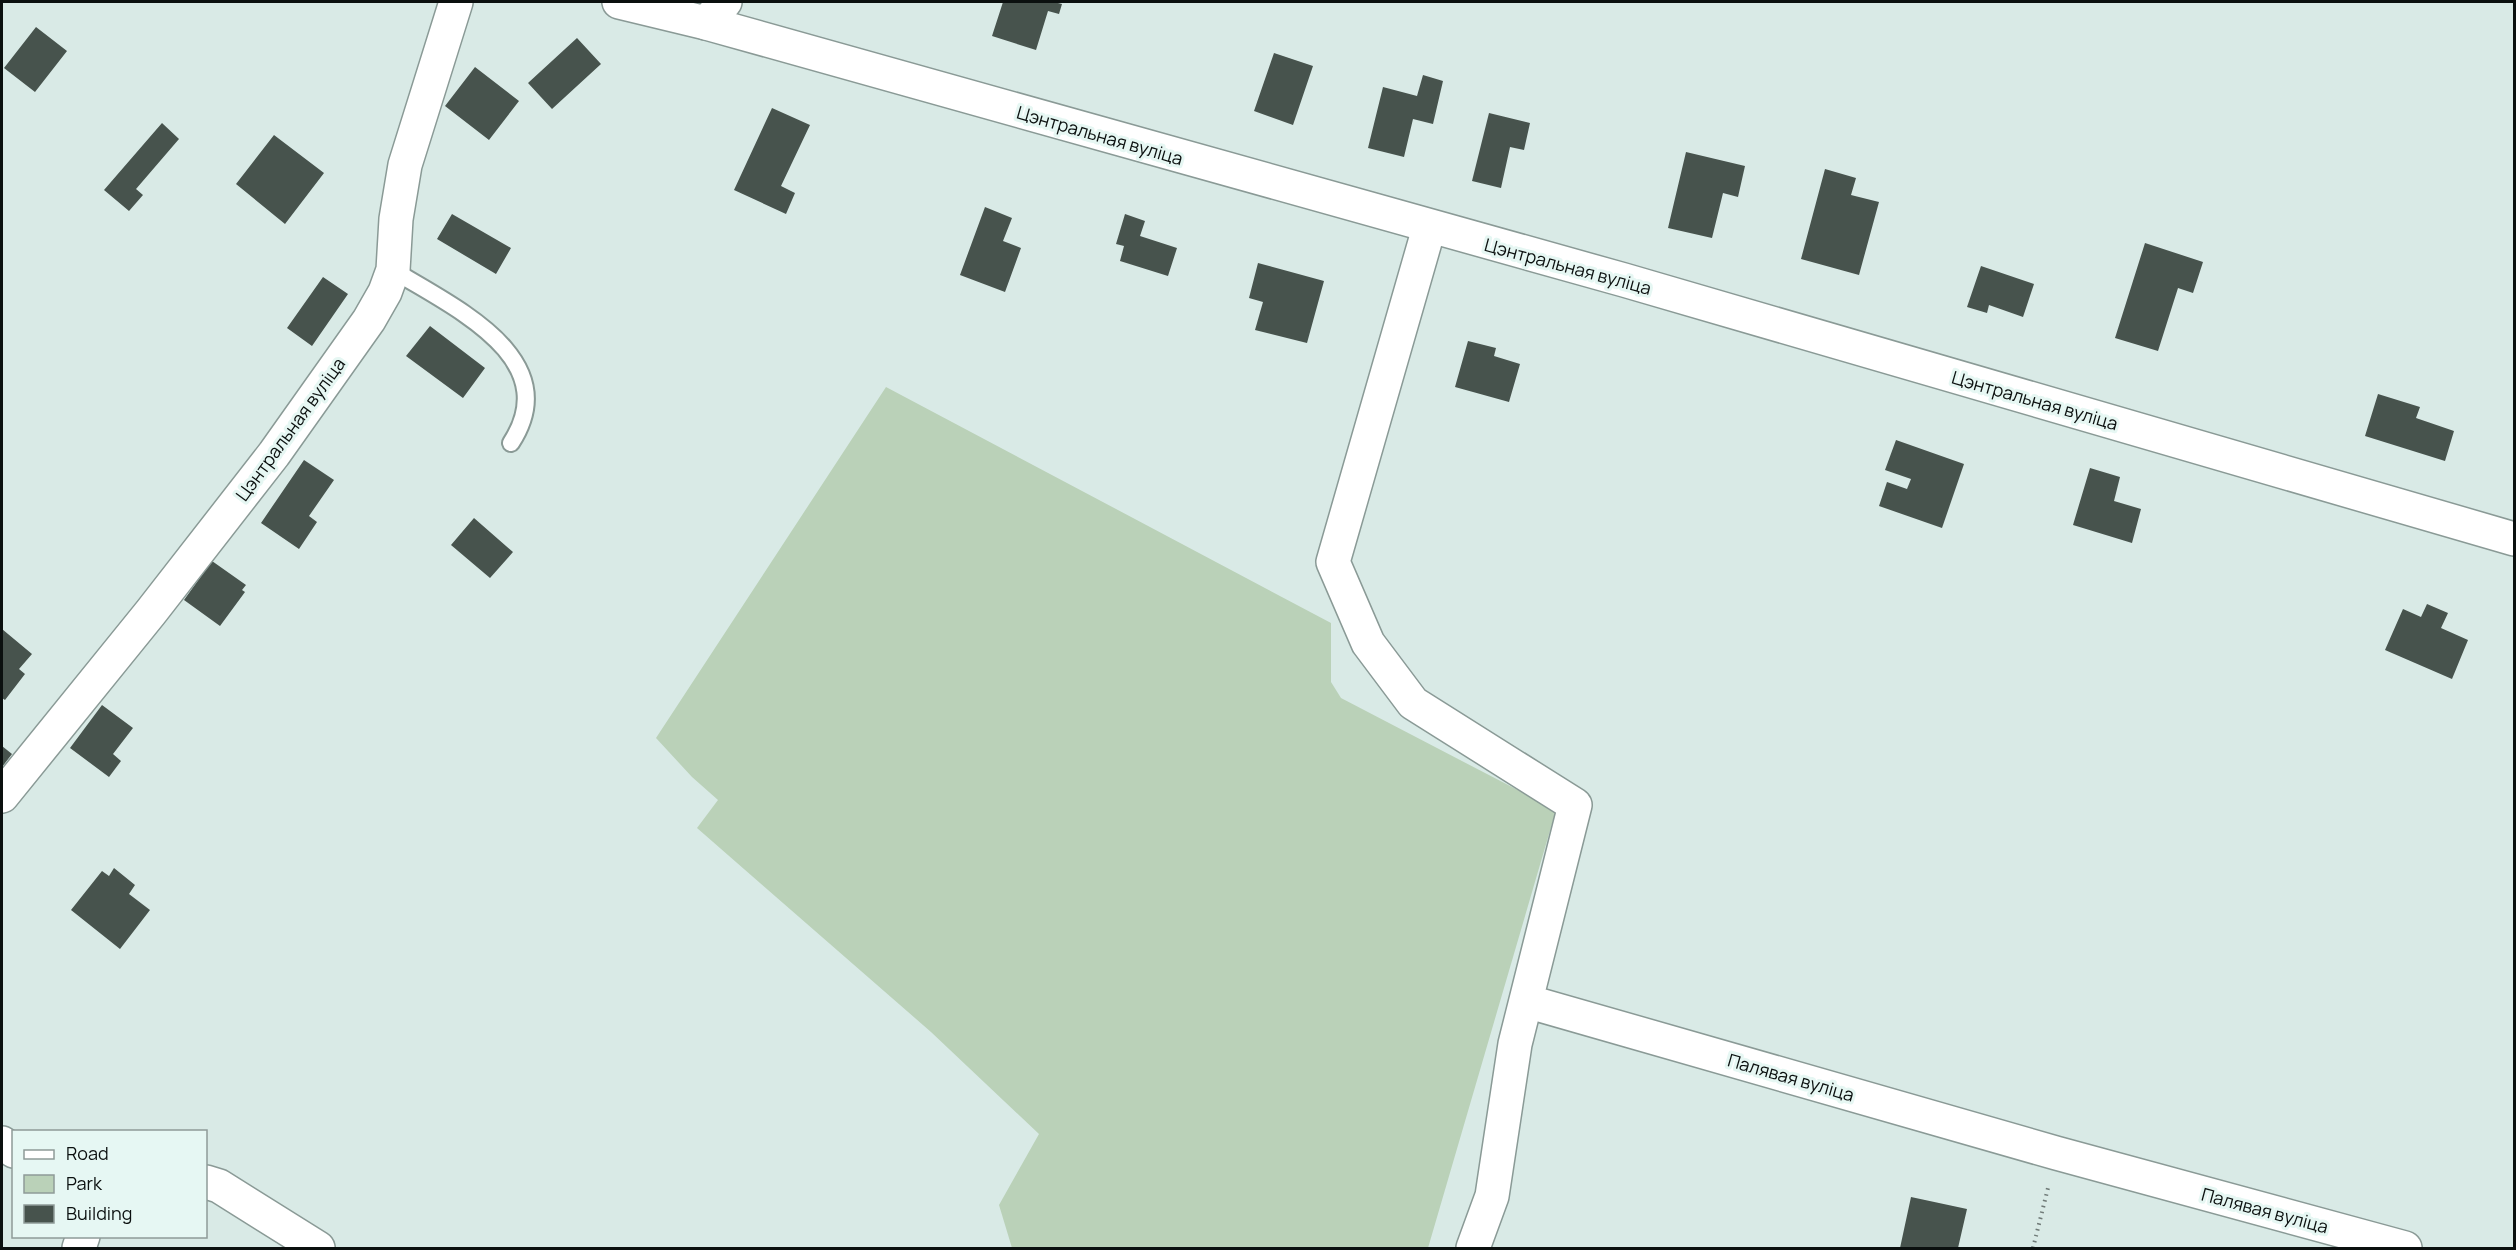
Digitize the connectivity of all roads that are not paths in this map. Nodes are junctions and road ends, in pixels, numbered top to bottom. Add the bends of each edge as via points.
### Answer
1 (456, 2) edge
2 (619, 2) edge
3 (716, 12) edge
4 (1429, 228) junction
5 (393, 270) junction
6 (511, 442) dead end
7 (2514, 539) edge
8 (2, 796) edge
9 (1526, 1001) junction
10 (207, 1182) edge
11 (318, 1248) edge
12 (1473, 1248) edge
13 (2405, 1248) edge

1 - 5 street, Цэнтральная вуліца via 405,165
2 - 3 street, Цэнтральная вуліца
3 - 4 street, Цэнтральная вуліца
4 - 7 street, Цэнтральная вуліца via 1624,280
4 - 9 street via 1333,562 1368,643 1413,703 1575,806
5 - 6 lane via 500,340 513,356 525,395 519,430
5 - 8 street, Цэнтральная вуліца via 369,320 273,454
9 - 12 street via 1515,1044 1492,1196
9 - 13 street, Палявая вуліца
10 - 11 street

